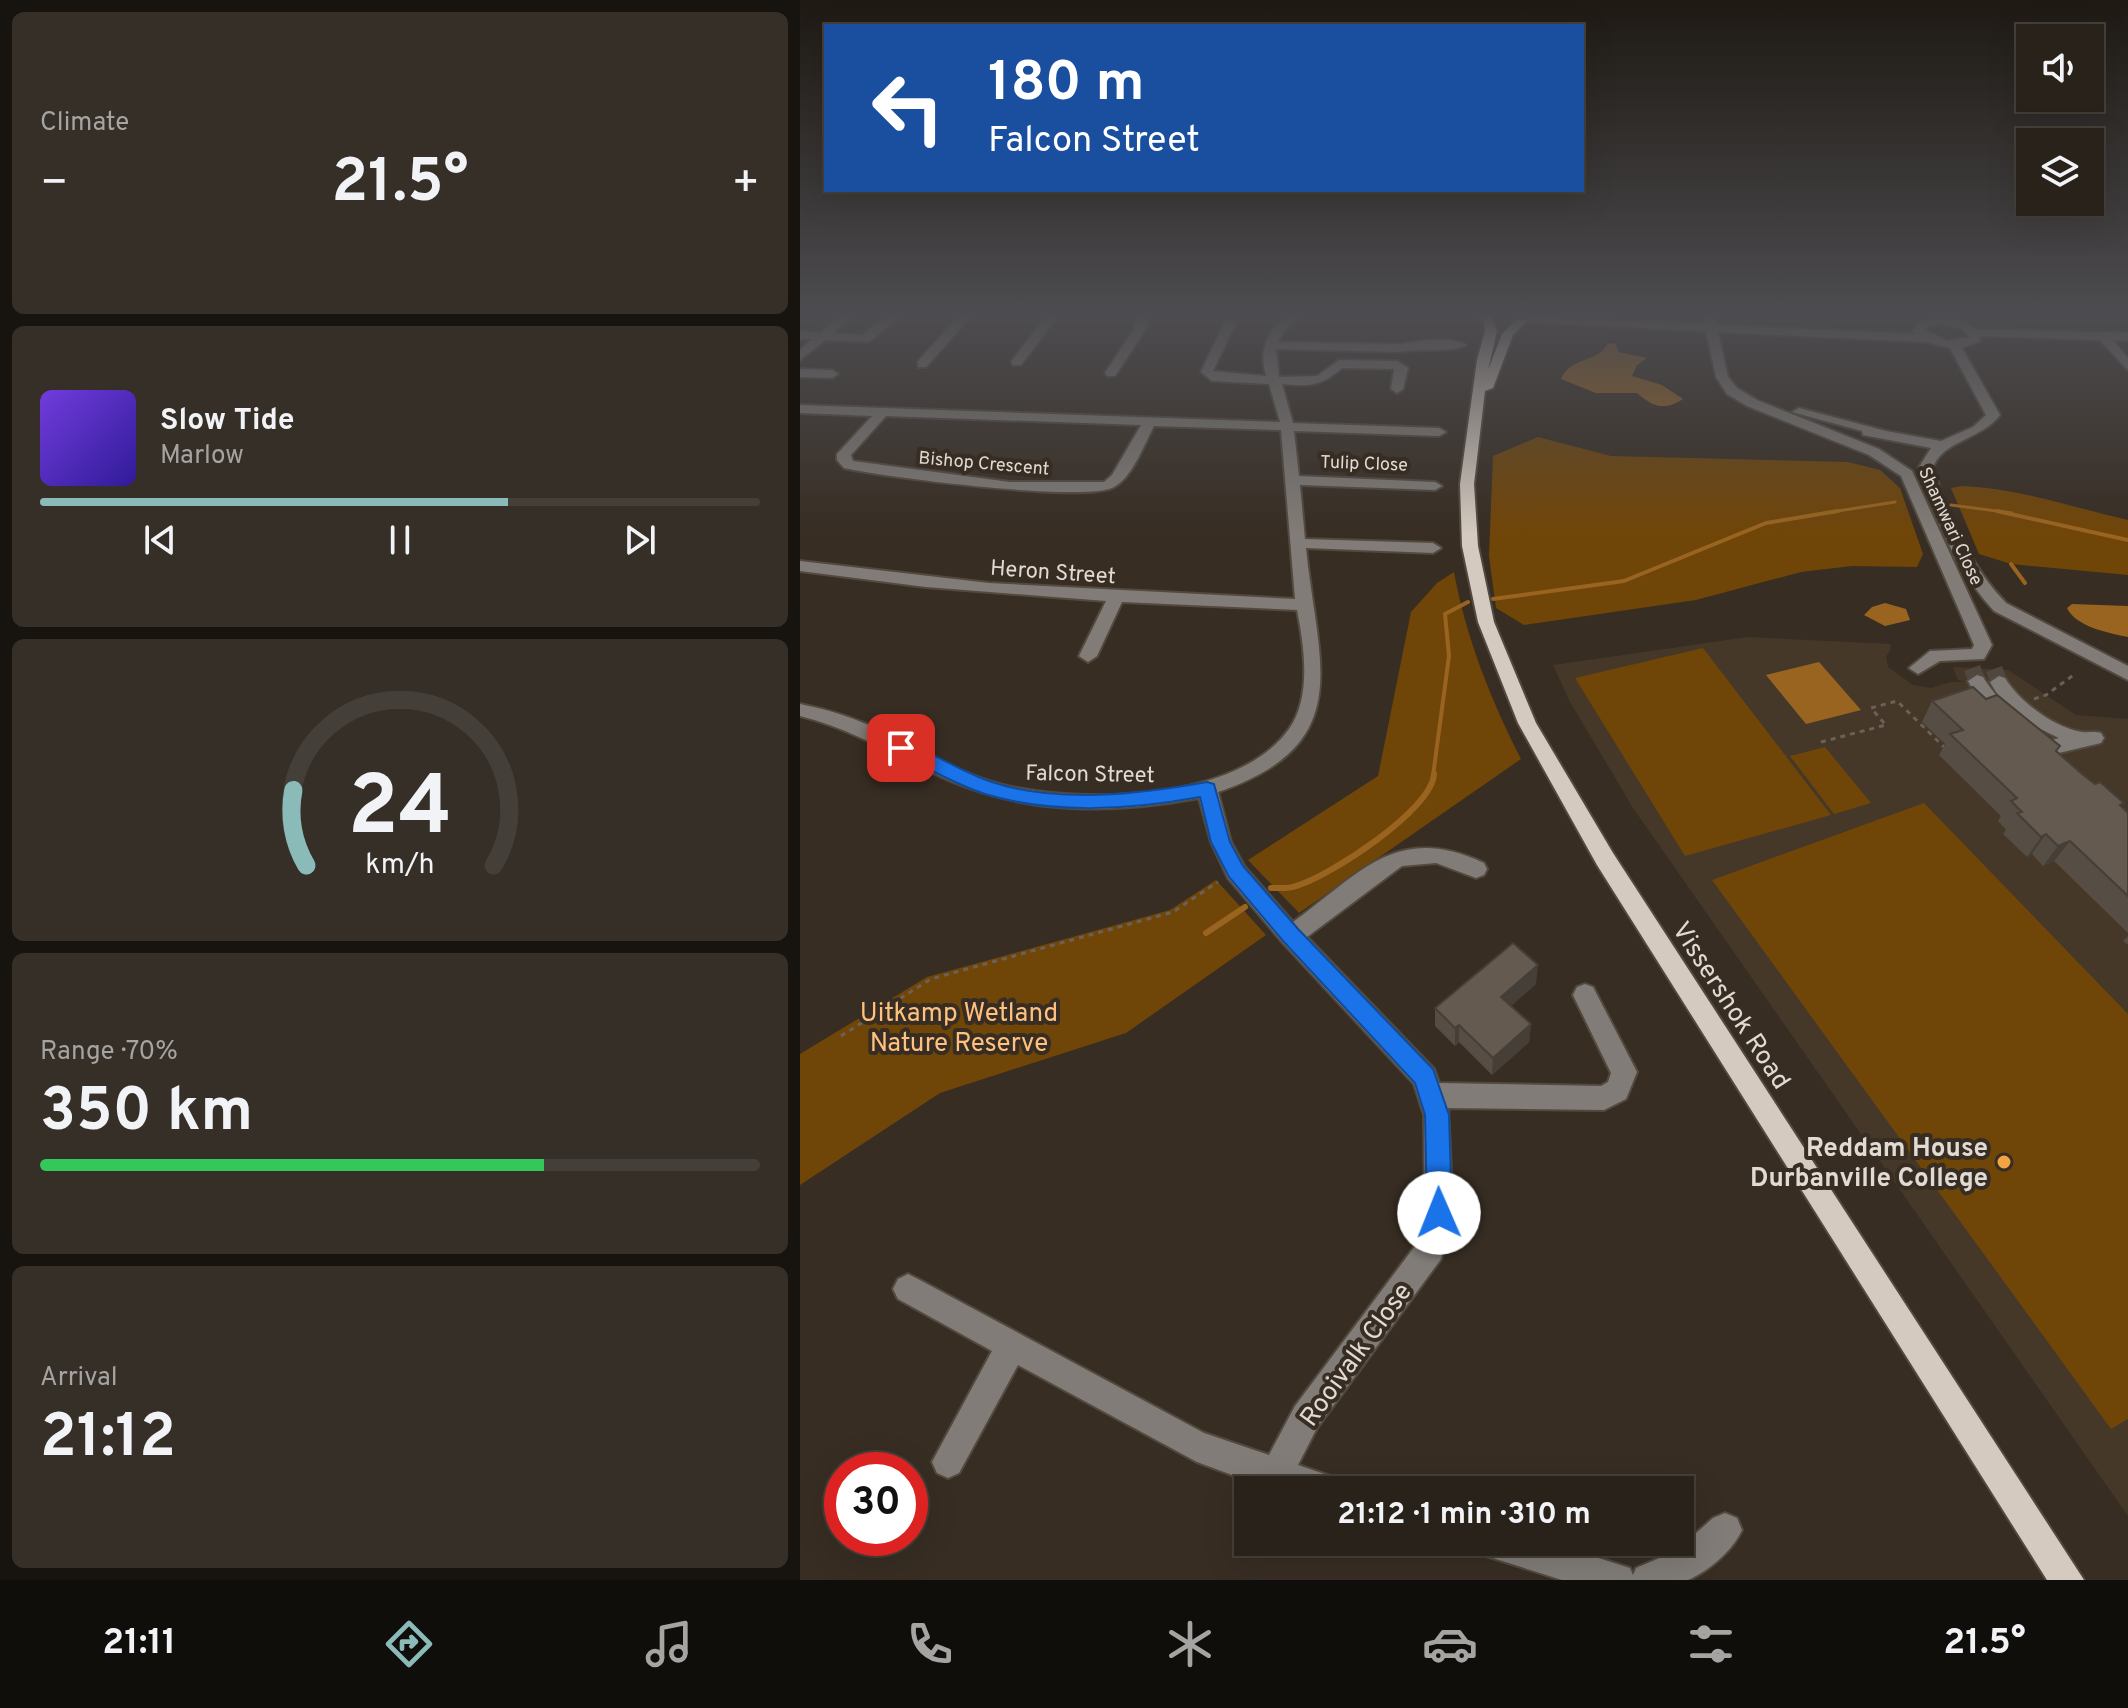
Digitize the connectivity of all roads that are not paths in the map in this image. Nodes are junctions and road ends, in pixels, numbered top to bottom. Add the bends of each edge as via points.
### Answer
1 (1274, 387) edge
2 (1480, 387) edge
3 (1487, 387) edge
4 (1729, 387) edge
5 (1977, 387) edge
6 (800, 409) edge
7 (1768, 409) junction
8 (883, 412) junction
9 (1476, 416) junction
10 (1150, 421) junction
11 (1285, 425) junction
12 (1439, 432) dead end
13 (1880, 432) junction
14 (1841, 438) junction
15 (1943, 446) junction
16 (1292, 480) junction
17 (1435, 486) dead end
18 (1298, 543) junction
19 (1433, 548) dead end
20 (800, 566) edge
21 (1116, 598) junction
22 (1305, 605) junction
23 (1983, 645) junction
24 (1088, 656) dead end
25 (1918, 668) dead end
26 (2128, 674) edge
27 (1976, 676) junction
28 (2000, 683) junction
29 (800, 710) edge
30 (1207, 789) junction
31 (1476, 869) dead end
32 (1291, 936) junction
33 (1585, 995) dead end
34 (1433, 1095) junction
35 (908, 1289) dead end
36 (1013, 1344) junction
37 (948, 1462) dead end
38 (1276, 1475) junction
39 (1279, 1476) edge
40 (1725, 1530) dead end
41 (1538, 1556) edge
42 (1693, 1572) edge
43 (1618, 1580) edge
44 (1648, 1580) edge
45 (2067, 1580) edge

1 - 11 street, Falcon Street
2 - 9 main road
3 - 9 main road
4 - 7 street, Shamwari Close
5 - 15 street via 1993,415
6 - 8 street
7 - 13 street
7 - 14 street, Shamwari Close
8 - 10 street
8 - 10 street, Bishop Crescent via 844,454 849,465 1010,486 1107,486 1118,478
9 - 45 main road, Vissershok Road via 1467,493 1470,546 1486,622 1527,723 1605,859
10 - 11 street
11 - 12 street
11 - 16 street, Falcon Street
13 - 14 street
13 - 15 street
14 - 23 street, Shamwari Close via 1891,460 1907,474
15 - 26 street via 1928,458 1927,472 1987,595 2010,613
16 - 17 street, Tulip Close
16 - 18 street, Falcon Street
18 - 19 street
18 - 22 street, Falcon Street
20 - 21 street, Heron Street via 912,582
21 - 22 street, Heron Street
21 - 24 street
22 - 30 street, Falcon Street via 1314,659 1298,732 1271,758
23 - 27 street
23 - 28 street, Shamwari Close
25 - 27 street via 1936,655
27 - 28 street
27 - 28 street via 2042,750 2087,741 2034,719
29 - 30 street, Falcon Street via 851,725 975,783 1016,795 1137,802
30 - 32 street via 1221,842 1236,872
31 - 32 street via 1438,852 1395,860
32 - 34 street via 1425,1077
33 - 34 street via 1624,1072 1617,1090 1604,1098
34 - 38 street, Rooivalk Close via 1439,1213 1431,1249 1306,1417
35 - 36 street
36 - 37 street
36 - 38 street via 1197,1446
38 - 39 street
40 - 42 street
41 - 43 street
42 - 44 street

